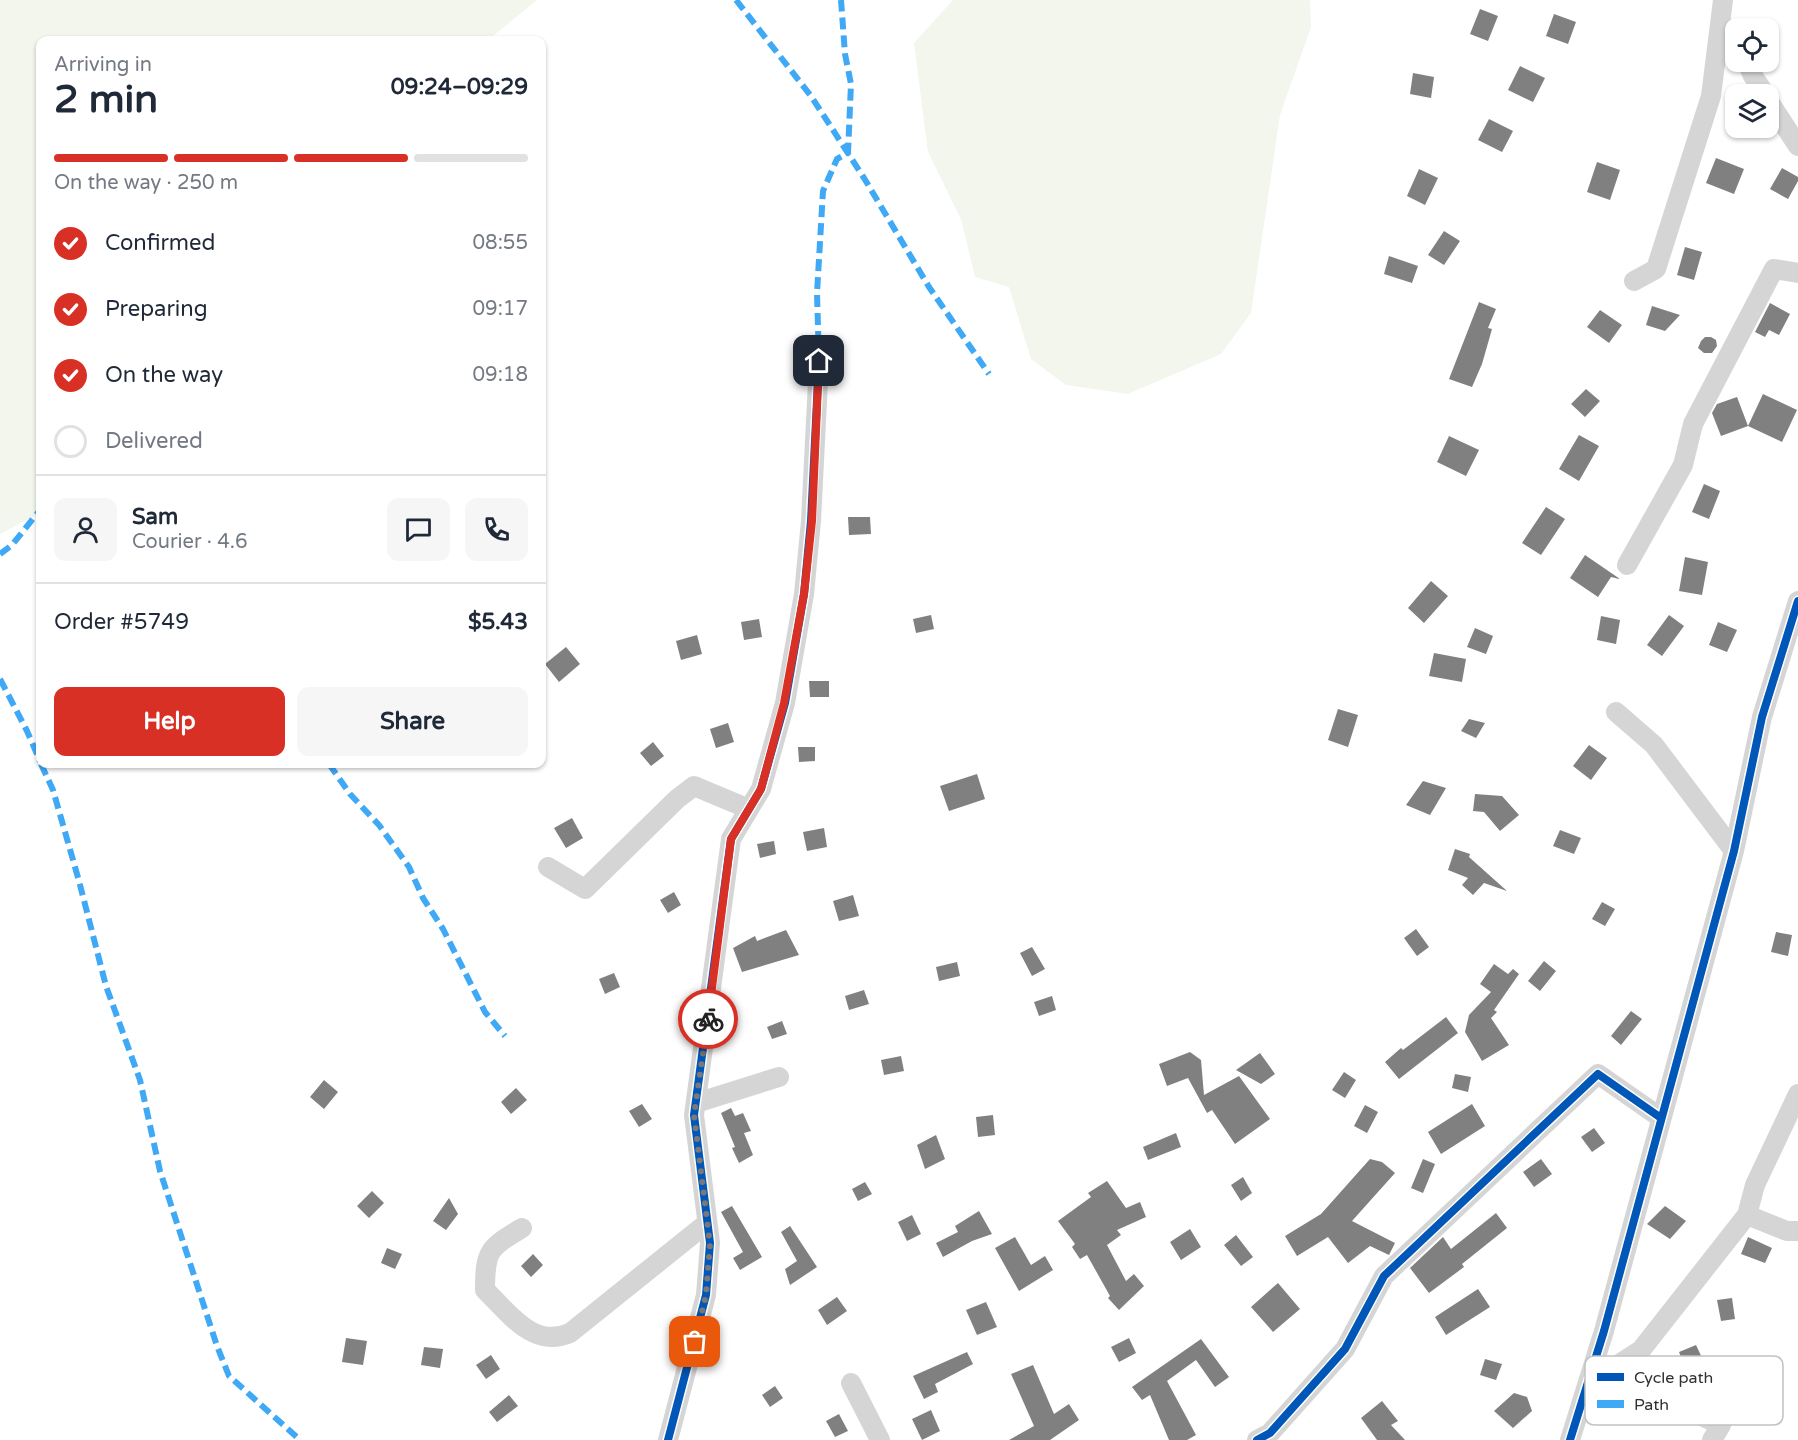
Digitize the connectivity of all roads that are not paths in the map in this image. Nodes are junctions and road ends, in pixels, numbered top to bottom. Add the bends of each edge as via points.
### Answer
1 (1723, 0) edge
2 (1731, 18) edge
3 (1779, 117) edge
4 (1798, 146) edge
5 (1798, 273) edge
6 (1634, 281) dead end
7 (819, 361) dead end
8 (1627, 565) dead end
9 (1798, 601) edge
10 (1616, 712) dead end
11 (749, 809) junction
12 (1734, 850) junction
13 (548, 867) dead end
14 (779, 1077) dead end
15 (1798, 1094) edge
16 (696, 1103) junction
17 (1661, 1118) junction
18 (1747, 1215) junction
19 (707, 1223) junction
20 (522, 1228) dead end
21 (1798, 1231) edge
22 (1596, 1356) edge
23 (1631, 1356) edge
24 (851, 1383) dead end
25 (1585, 1391) edge
26 (1721, 1425) edge
27 (668, 1440) edge
28 (880, 1440) edge
29 (1257, 1440) edge
30 (1570, 1440) edge
31 (1712, 1440) edge

1 - 2 street
1 - 6 street via 1711,96 1656,269
3 - 4 street
5 - 8 street via 1774,269 1693,424 1683,465
7 - 11 street via 812,521 804,594 784,703 761,789
9 - 12 street via 1762,717
10 - 12 street via 1654,745
11 - 13 street via 694,786 585,889
11 - 16 street via 731,839
12 - 17 street
14 - 16 street
15 - 18 street via 1755,1185
16 - 19 street via 694,1115
17 - 22 street
17 - 29 street via 1598,1074 1384,1276 1345,1349 1270,1433
18 - 21 street via 1787,1231
18 - 23 street via 1641,1350
19 - 20 street via 559,1338 531,1334 484,1290 485,1263 497,1243
19 - 27 street via 710,1244 706,1295
24 - 28 street
25 - 30 street
26 - 31 street

